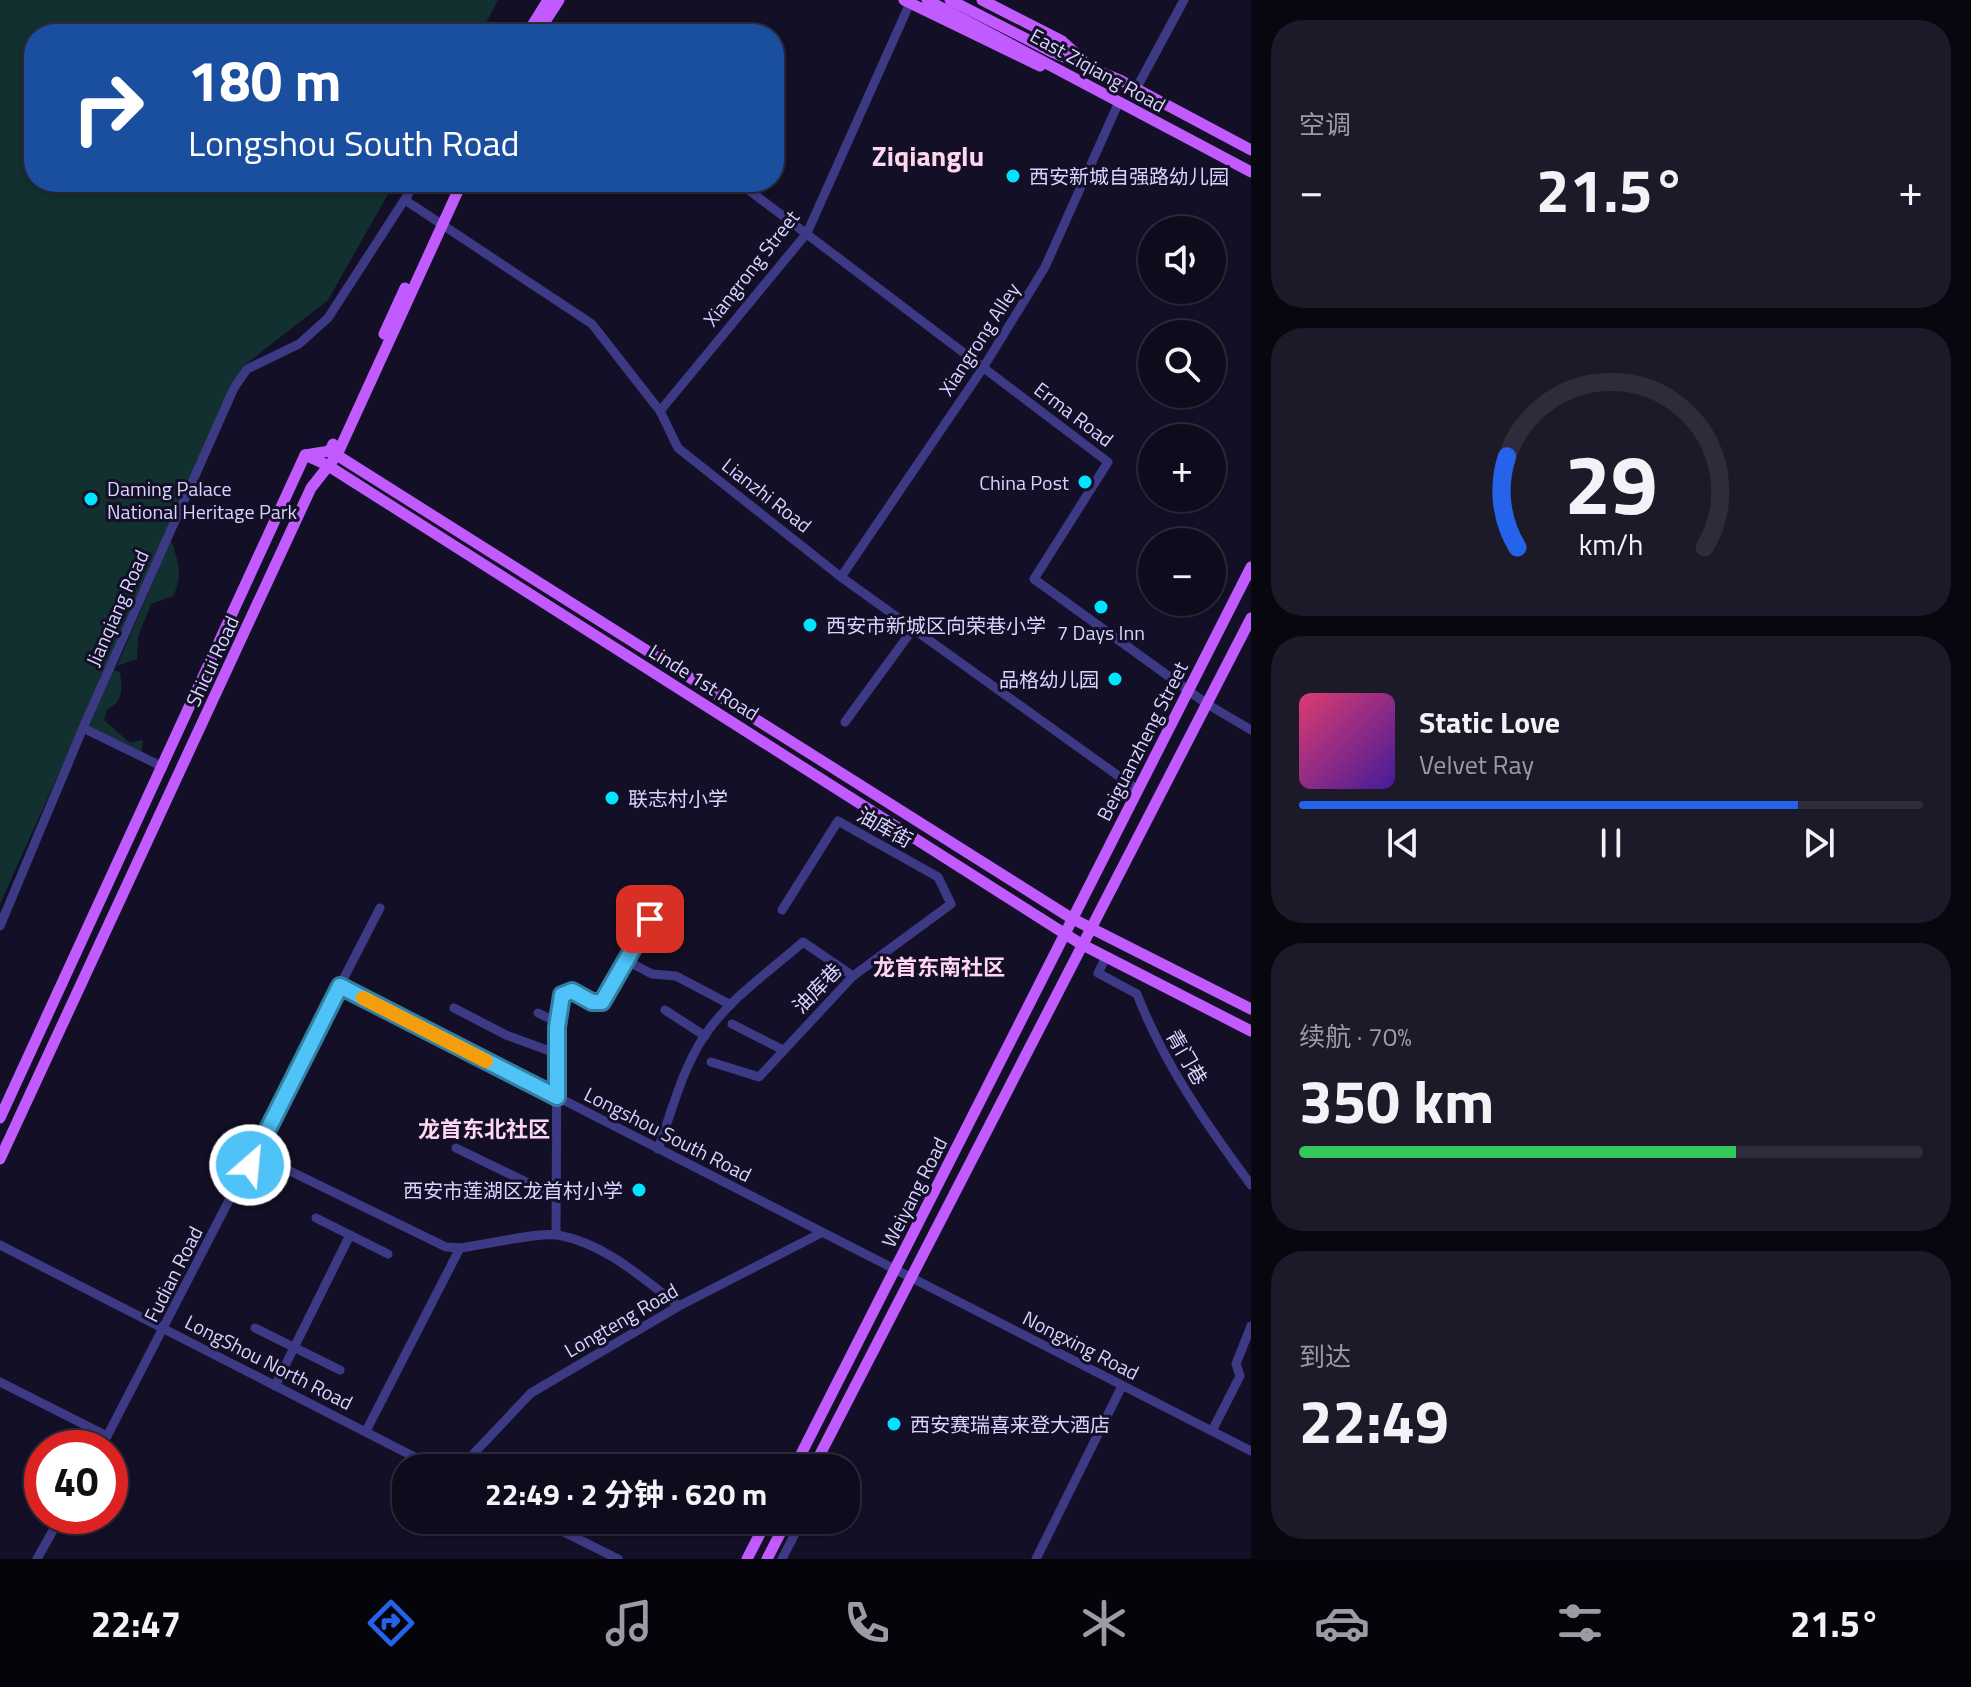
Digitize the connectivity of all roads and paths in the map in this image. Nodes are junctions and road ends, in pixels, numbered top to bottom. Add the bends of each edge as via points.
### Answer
1 (548, 0) edge
2 (559, 0) edge
3 (927, 0) edge
4 (950, 0) edge
5 (982, 0) edge
6 (1184, 0) edge
7 (907, 1) edge
8 (538, 24) edge
9 (541, 24) edge
10 (1089, 65) junction
11 (1071, 79) junction
12 (1136, 89) junction
13 (1118, 104) junction
14 (1251, 150) edge
15 (1251, 172) edge
16 (410, 192) edge
17 (450, 192) edge
18 (456, 192) edge
19 (752, 192) edge
20 (405, 200) junction
21 (439, 223) junction
22 (807, 233) junction
23 (983, 368) junction
24 (660, 411) junction
25 (333, 453) junction
26 (305, 455) junction
27 (327, 465) junction
28 (1251, 567) edge
29 (841, 577) junction
30 (1251, 618) edge
31 (913, 629) junction
32 (1188, 691) junction
33 (1207, 704) junction
34 (845, 722) dead end
35 (83, 728) junction
36 (1251, 730) edge
37 (163, 767) junction
38 (1138, 790) junction
39 (661, 899) dead end
40 (951, 904) joint
41 (380, 908) dead end
42 (782, 910) dead end
43 (1071, 918) junction
44 (0, 925) edge
45 (1090, 927) junction
46 (1065, 931) junction
47 (1081, 944) junction
48 (1106, 957) junction
49 (627, 961) junction
50 (853, 976) junction
51 (340, 986) junction
52 (731, 1005) junction
53 (454, 1008) dead end
54 (1251, 1009) edge
55 (665, 1010) dead end
56 (538, 1013) dead end
57 (557, 1022) junction
58 (732, 1024) dead end
59 (1251, 1031) edge
60 (705, 1036) junction
61 (783, 1050) junction
62 (558, 1054) junction
63 (711, 1062) dead end
64 (557, 1097) junction
65 (0, 1118) edge
66 (456, 1148) dead end
67 (658, 1149) junction
68 (255, 1154) junction
69 (0, 1159) edge
70 (1251, 1185) edge
71 (555, 1196) junction
72 (316, 1218) dead end
73 (821, 1233) junction
74 (350, 1235) junction
75 (556, 1235) junction
76 (0, 1245) edge
77 (460, 1248) junction
78 (388, 1254) dead end
79 (895, 1270) junction
80 (909, 1277) junction
81 (679, 1306) junction
82 (1251, 1326) edge
83 (255, 1328) dead end
84 (165, 1329) junction
85 (293, 1346) junction
86 (340, 1370) dead end
87 (0, 1382) edge
88 (275, 1386) junction
89 (1122, 1386) junction
90 (95, 1430) edge
91 (110, 1430) edge
92 (366, 1431) junction
93 (1212, 1431) junction
94 (1251, 1451) edge
95 (410, 1454) edge
96 (473, 1454) edge
97 (801, 1454) edge
98 (820, 1454) edge
99 (51, 1534) edge
100 (568, 1534) edge
101 (760, 1534) edge
102 (780, 1534) edge
103 (795, 1534) edge
104 (37, 1559) edge
105 (618, 1559) edge
106 (747, 1559) edge
107 (767, 1559) edge
108 (782, 1559) edge
109 (1036, 1559) edge

1 - 8 main road
2 - 9 main road
3 - 11 main road, East Ziqiang Road
4 - 10 main road, East Ziqiang Road
5 - 10 main road via 1062,41
6 - 12 street
7 - 11 main road
7 - 22 street, Xiangrong Street
10 - 12 main road, East Ziqiang Road
11 - 13 main road, East Ziqiang Road
12 - 14 main road, East Ziqiang Road
13 - 15 main road, East Ziqiang Road
13 - 23 street, Xiangrong Alley via 1045,267
16 - 20 street, Jianqiang Road
17 - 21 main road, Shicui Road
18 - 21 main road, Shicui Road
19 - 22 street, Erma Road
20 - 21 street, Lianzhi Road
20 - 35 street, Jianqiang Road via 328,318 299,344 247,369 234,388
21 - 24 street, Lianzhi Road via 592,324
21 - 25 main road, Shicui Road
22 - 23 street, Erma Road
22 - 24 street, Xiangrong Street
23 - 29 street, Xiangrong Alley
23 - 32 street, Erma Road via 1108,462 1034,579
24 - 29 street, Lianzhi Road via 678,448
25 - 26 main road
25 - 27 main road, Shicui Road
25 - 43 main road, Linde 1st Road
26 - 27 main road, Linde 1st Road
26 - 37 main road, Shicui Road
27 - 46 main road, Linde 1st Road
27 - 69 main road, Shicui Road via 311,488
28 - 32 main road, Beiguanzheng Street
29 - 31 street, Lianzhi Road
30 - 33 main road, Beiguanzheng Street
31 - 34 street
31 - 38 street, Lianzhi Road
32 - 33 street, Erma Road
32 - 38 main road, Beiguanzheng Street
33 - 36 street, Erma Road
33 - 45 main road, Beiguanzheng Street
35 - 37 street
35 - 44 street, Jianqiang Road
37 - 65 main road, Shicui Road
38 - 43 main road, Beiguanzheng Street
39 - 49 street
40 - 42 street, 油库街 via 938,877 838,821
40 - 50 street, 油库巷
41 - 51 street, Fudian Road
43 - 45 main road, Linde 1st Road
43 - 46 main road, Beiguanzheng Street
45 - 47 main road, Beiguanzheng Street
45 - 54 main road, Linde 1st Road
46 - 47 main road, Linde 1st Road
46 - 79 main road, Weiyang Road
47 - 48 main road, Linde 1st Road
47 - 80 main road, Weiyang Road
48 - 59 main road, Linde 1st Road
48 - 70 street, 青门巷 via 1098,973 1137,994 1154,1037 1192,1102
49 - 52 street via 652,974 676,976
49 - 57 street via 602,1002 572,991 562,995
50 - 52 street via 803,942
50 - 61 street, 油库巷
51 - 64 street, Longshou South Road
51 - 68 street, Fudian Road
52 - 60 street
53 - 62 street
55 - 60 street
56 - 57 street
57 - 62 street
58 - 61 street
60 - 67 street via 686,1071
61 - 63 street, 油库巷 via 757,1077
62 - 64 street
64 - 67 street, Longshou South Road
64 - 71 street
66 - 71 street
67 - 73 street, Longshou South Road
68 - 77 street via 446,1247
68 - 84 street, Fudian Road
71 - 75 street
72 - 74 street
73 - 79 street, Longshou South Road
73 - 81 street, Longteng Road
74 - 78 street
74 - 85 street
75 - 77 street
75 - 81 street via 613,1255
76 - 84 street, LongShou North Road
77 - 92 street
79 - 80 street, Nongxing Road
79 - 97 main road, Weiyang Road
80 - 89 street, Nongxing Road
80 - 98 main road, Weiyang Road
81 - 96 street, Longteng Road via 531,1393
82 - 93 street via 1236,1364 1240,1376
83 - 85 street
84 - 88 street, LongShou North Road
84 - 91 street, Fudian Road
85 - 86 street
85 - 88 street
87 - 90 street
88 - 92 street, LongShou North Road
89 - 93 street, Nongxing Road
89 - 109 street
92 - 95 street, LongShou North Road
93 - 94 street, Nongxing Road
99 - 104 street
100 - 105 street
101 - 106 main road
102 - 107 main road
103 - 108 street

